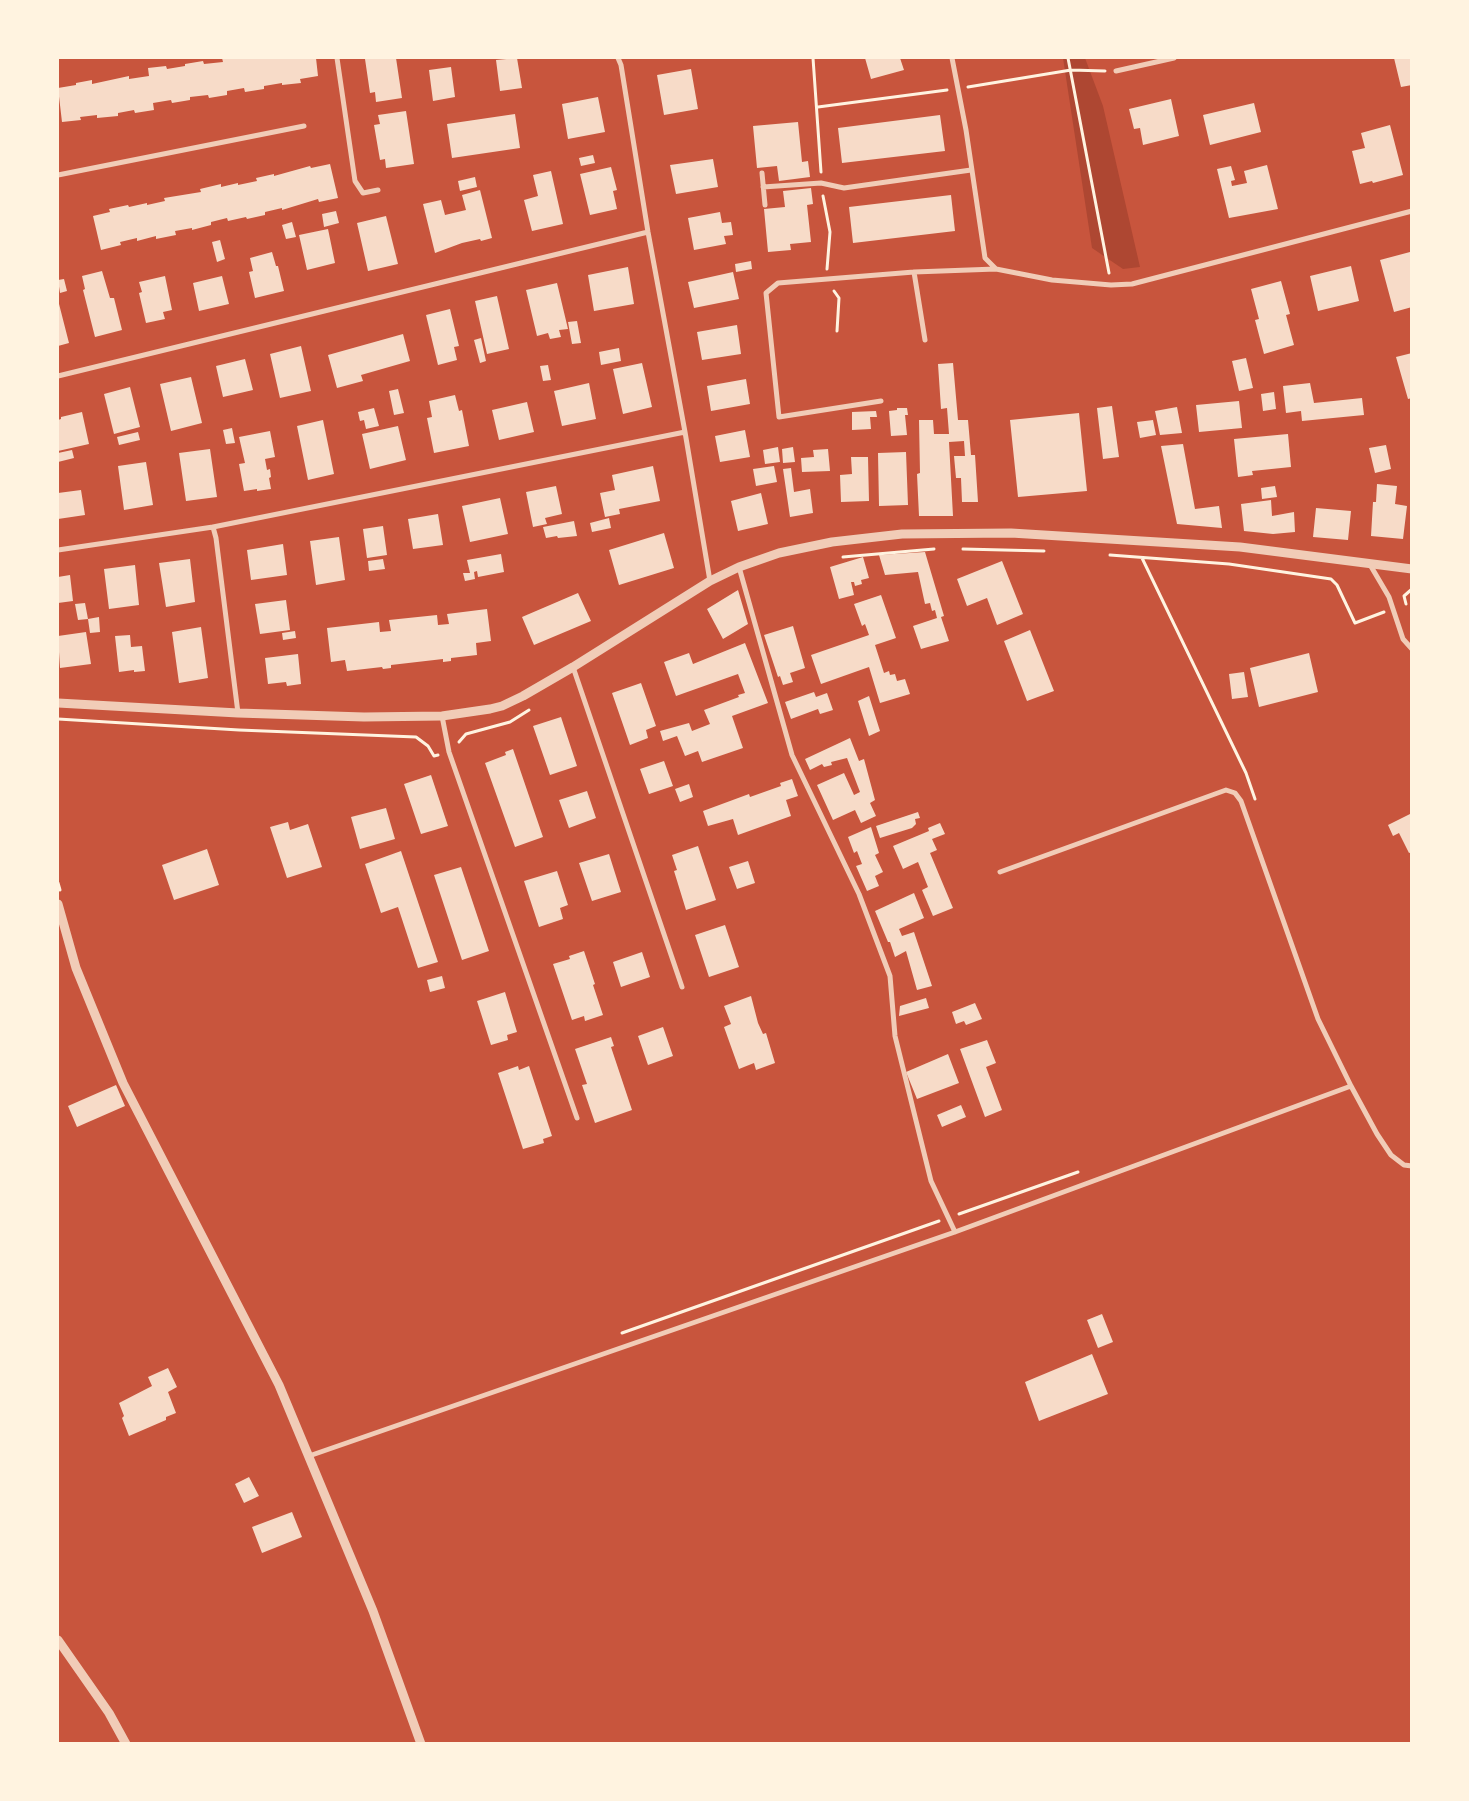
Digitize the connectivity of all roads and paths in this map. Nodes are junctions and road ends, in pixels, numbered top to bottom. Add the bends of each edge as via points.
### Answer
1 (337, 58) edge
2 (618, 58) edge
3 (952, 58) edge
4 (1068, 58) edge
5 (1174, 58) edge
6 (1071, 70) junction
7 (1116, 71) joint
8 (304, 126) dead end
9 (971, 170) junction
10 (762, 173) dead end
11 (58, 175) edge
12 (763, 187) junction
13 (378, 190) dead end
14 (765, 205) dead end
15 (1412, 211) edge
16 (648, 232) junction
17 (996, 269) junction
18 (914, 272) junction
19 (1111, 285) junction
20 (925, 340) dead end
21 (58, 376) edge
22 (881, 401) dead end
23 (684, 432) junction
24 (213, 527) junction
25 (942, 549) dead end
26 (960, 549) dead end
27 (58, 550) edge
28 (1045, 551) dead end
29 (1103, 554) dead end
30 (842, 557) dead end
31 (1369, 563) junction
32 (740, 567) junction
33 (1412, 568) edge
34 (710, 581) junction
35 (1412, 589) edge
36 (1393, 609) junction
37 (1412, 649) edge
38 (573, 667) junction
39 (58, 702) edge
40 (238, 712) junction
41 (442, 716) junction
42 (1000, 872) dead end
43 (58, 904) edge
44 (682, 987) dead end
45 (1351, 1086) junction
46 (577, 1118) dead end
47 (1412, 1166) edge
48 (1087, 1169) dead end
49 (948, 1218) junction
50 (955, 1232) junction
51 (621, 1333) dead end
52 (309, 1456) junction
53 (58, 1640) edge
54 (126, 1744) edge
55 (421, 1744) edge

1 - 13 street via 355,181 363,193
2 - 16 street
3 - 9 street
4 - 6 path
5 - 7 street
6 - 7 path
6 - 19 path
8 - 11 street
9 - 12 street via 844,188 822,183
9 - 17 street via 985,258
10 - 12 street
12 - 14 street
15 - 19 street via 1132,284
16 - 21 street
16 - 23 street
17 - 18 street
17 - 19 street via 1052,280
18 - 20 street
18 - 22 street via 778,283 766,293 779,417
23 - 24 street
23 - 34 street
24 - 27 street
24 - 40 street
25 - 30 path
26 - 28 path
29 - 36 path via 1229,564 1332,579 1355,623
31 - 32 street via 1240,547 1011,533 902,534 832,542 779,553
31 - 33 street
31 - 36 street
32 - 34 street
32 - 49 street via 792,755 859,894 890,976 895,1036 931,1181
34 - 38 street
35 - 36 path via 1404,596 1406,604
36 - 37 street via 1403,639
38 - 41 street via 502,706
38 - 44 street
39 - 40 street
40 - 41 street via 364,717
41 - 46 street via 449,752
42 - 45 street via 1226,790 1235,793 1318,1019
43 - 52 street via 76,968 123,1084 279,1385
45 - 47 street via 1391,1155 1404,1166
45 - 50 street
48 - 49 path
49 - 50 street
49 - 51 path
50 - 52 street
52 - 55 street via 373,1611
53 - 54 street via 109,1713

